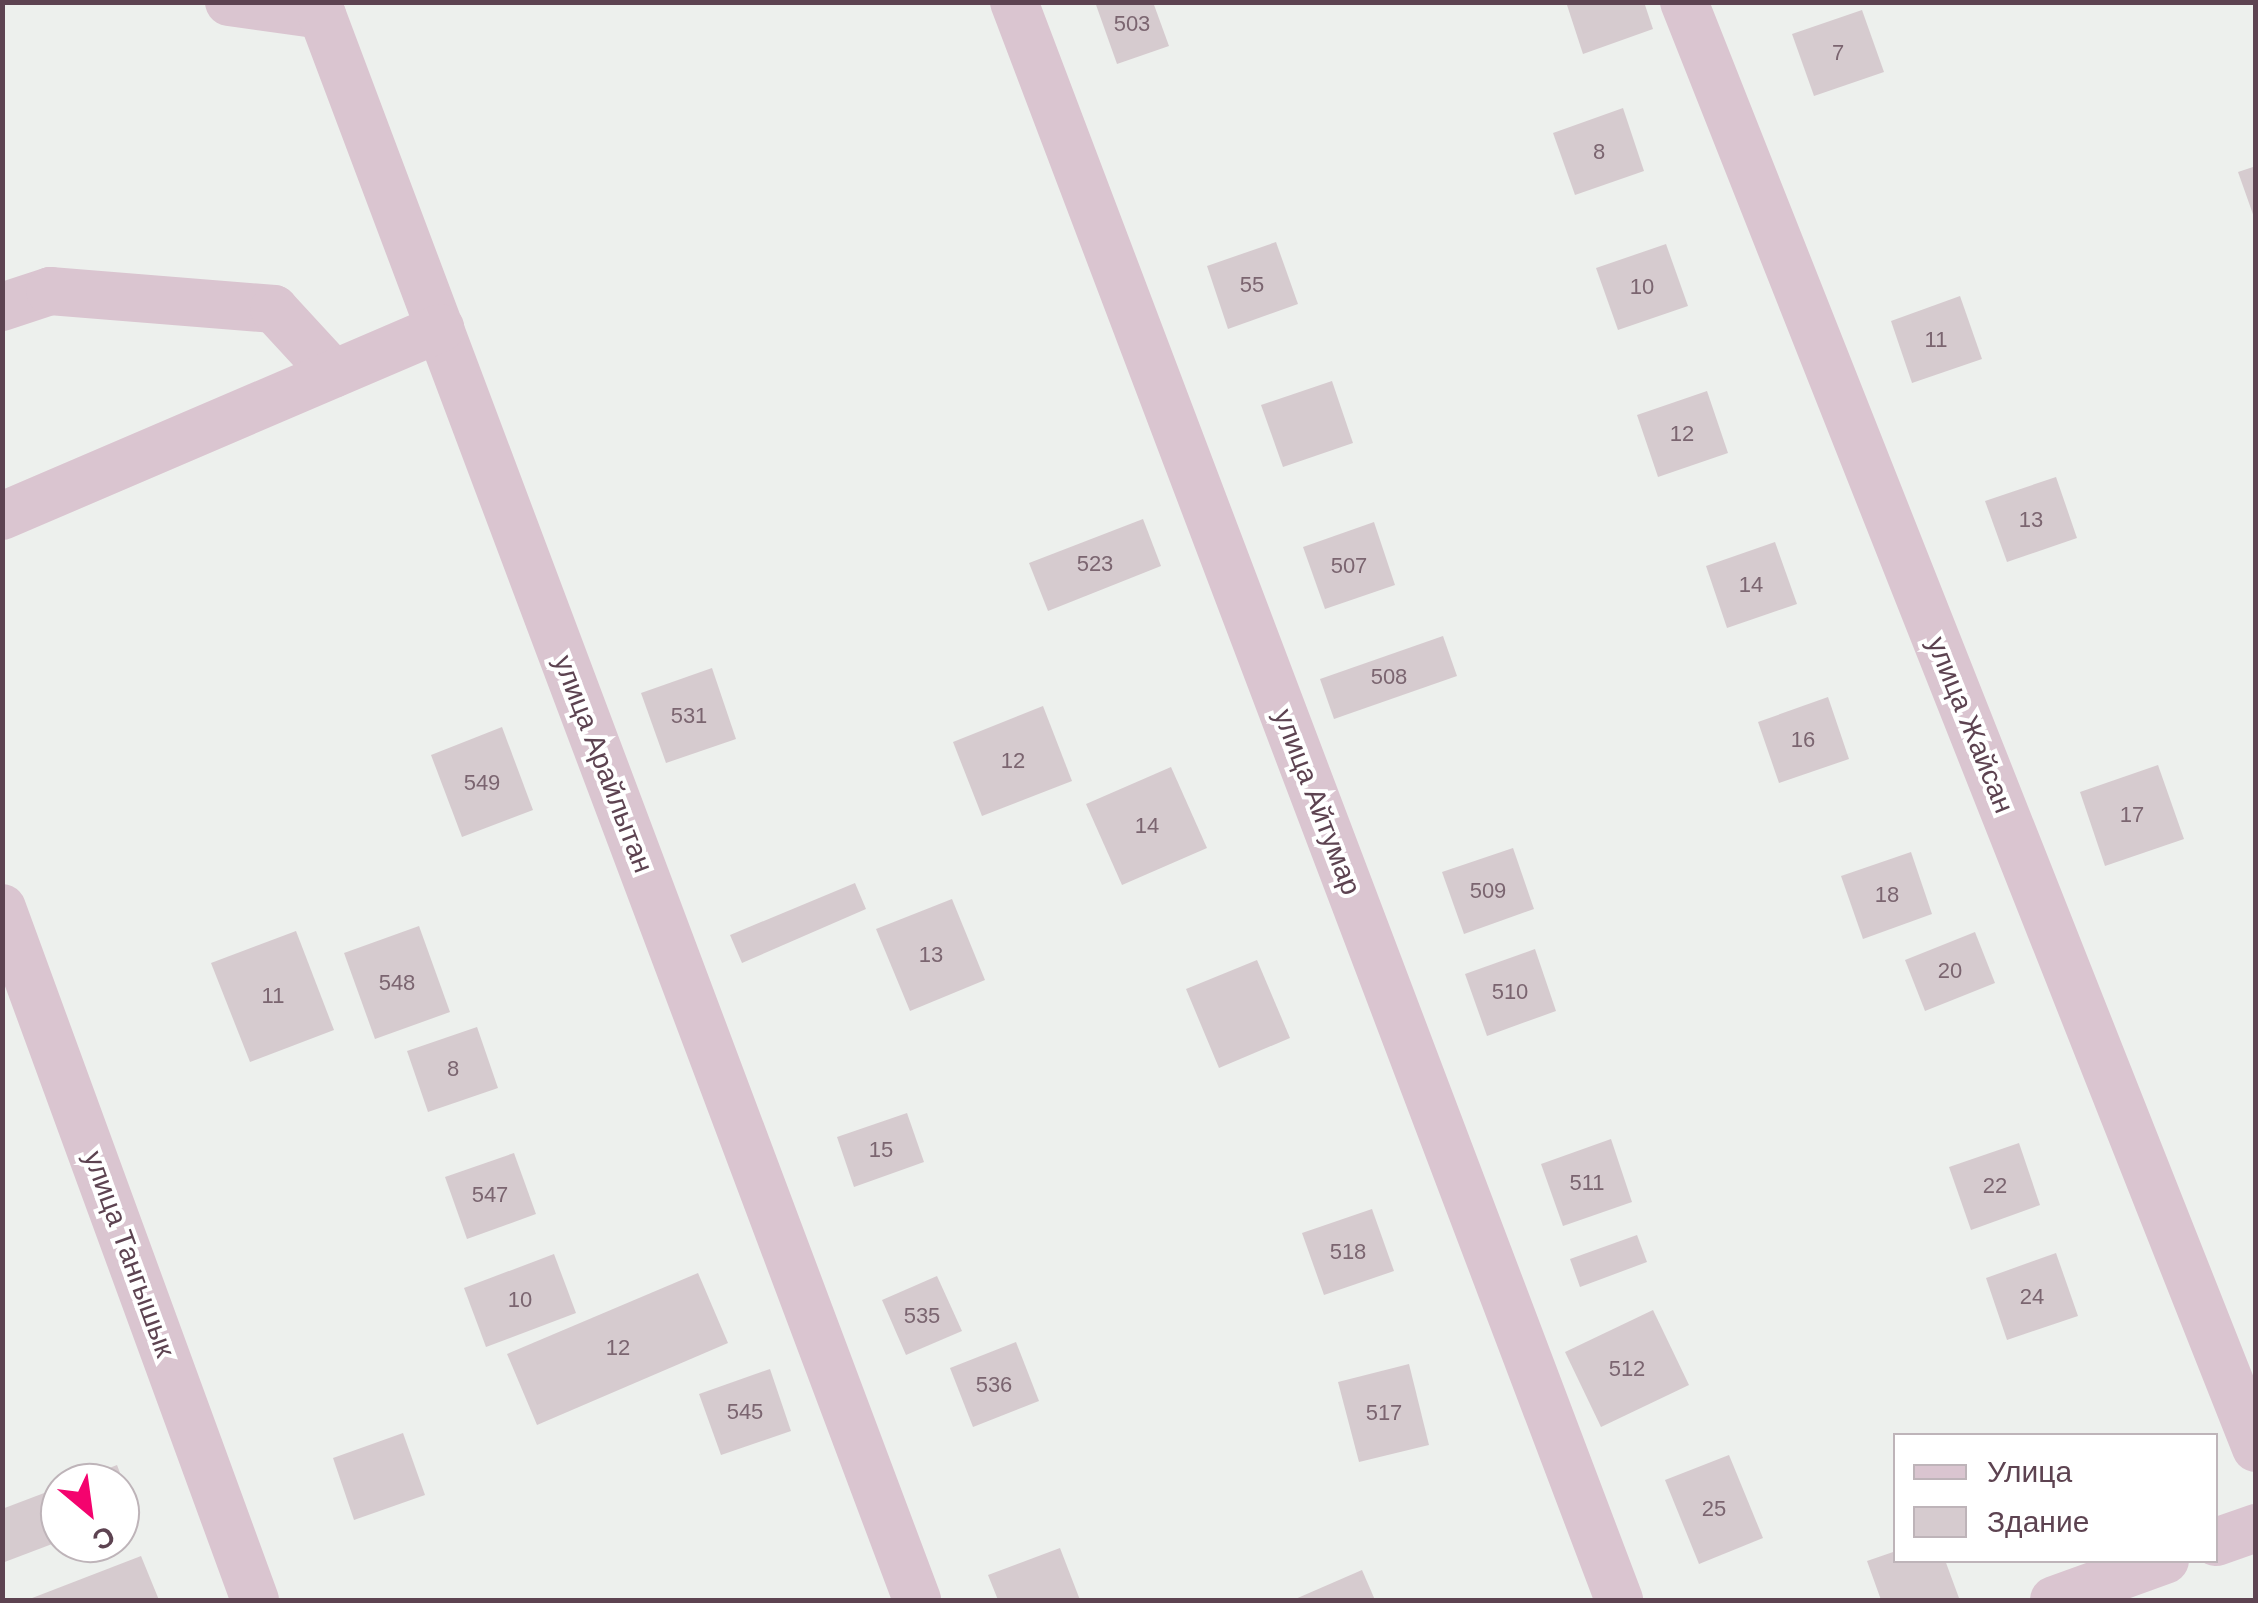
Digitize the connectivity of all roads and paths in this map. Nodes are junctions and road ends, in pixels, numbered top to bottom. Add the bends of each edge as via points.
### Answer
1 (229, 2) edge
2 (1014, 2) edge
3 (1684, 2) edge
4 (340, 8) edge
5 (2, 307) edge
6 (440, 328) junction
7 (334, 374) junction
8 (2, 516) edge
9 (2, 908) edge
10 (2256, 1448) edge
11 (2256, 1528) edge
12 (2218, 1541) edge
13 (2157, 1563) edge
14 (255, 1600) edge
15 (917, 1600) edge
16 (1619, 1600) edge
17 (2054, 1600) edge

1 - 4 street, улица Арайлытан
2 - 16 street, улица Айтумар
3 - 10 street, улица Жайсан
4 - 6 street, улица Арайлытан
5 - 7 street via 50,291 274,309
6 - 7 street
6 - 15 street, улица Арайлытан
7 - 8 street
9 - 14 street, улица Тангышык
11 - 12 street
13 - 17 street

